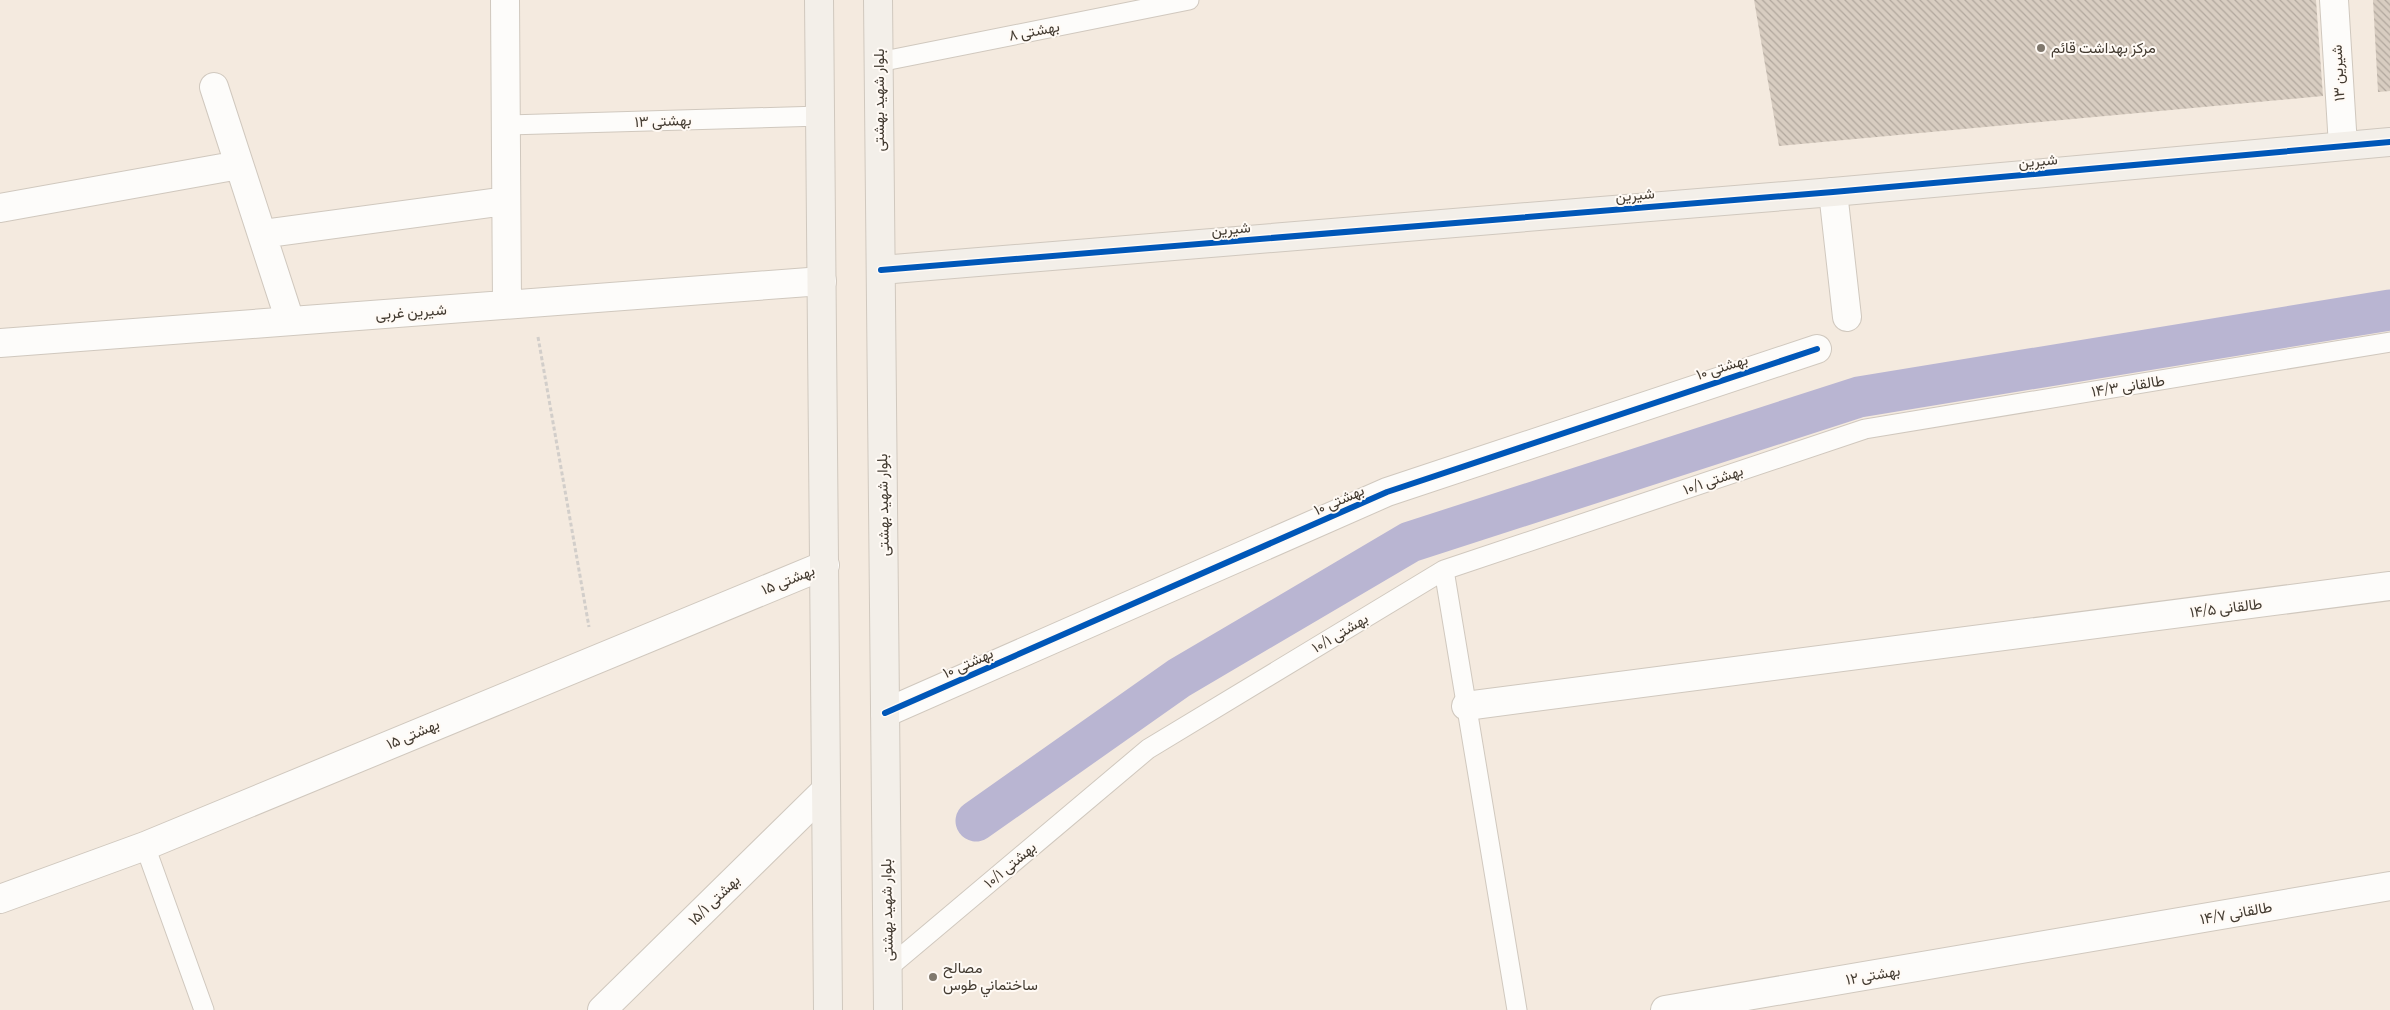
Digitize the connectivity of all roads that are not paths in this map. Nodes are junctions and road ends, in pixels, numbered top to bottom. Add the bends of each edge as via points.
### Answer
1 (505, 0) edge
2 (819, 0) edge
3 (878, 0) edge
4 (1189, 0) edge
5 (2334, 0) edge
6 (879, 62) junction
7 (214, 87) dead end
8 (821, 116) junction
9 (506, 125) junction
10 (2390, 142) edge
11 (2343, 146) junction
12 (239, 164) junction
13 (1833, 192) junction
14 (506, 201) junction
15 (0, 208) edge
16 (262, 234) junction
17 (881, 270) junction
18 (822, 281) junction
19 (520, 304) junction
20 (1846, 317) dead end
21 (290, 321) junction
22 (2390, 342) edge
23 (0, 343) edge
24 (1817, 349) dead end
25 (1865, 429) joint
26 (825, 565) junction
27 (1444, 570) junction
28 (2390, 586) edge
29 (1466, 706) junction
30 (885, 713) junction
31 (826, 790) junction
32 (144, 846) junction
33 (2390, 886) edge
34 (0, 899) edge
35 (2082, 940) joint
36 (888, 968) junction
37 (204, 1010) edge
38 (602, 1010) edge
39 (828, 1010) edge
40 (888, 1010) edge
41 (1517, 1010) edge
42 (1665, 1010) edge

1 - 9 street
2 - 8 main road
3 - 6 main road, بلوار شهید بهشتی
4 - 6 lane, بهشتی ۸
5 - 11 street, شیرین ۱۳
6 - 17 main road, بلوار شهید بهشتی
7 - 12 street
8 - 9 lane, بهشتی ۱۳
8 - 18 main road
9 - 14 street
10 - 11 main road, شیرین
11 - 13 main road, شیرین
12 - 15 street
12 - 16 street
13 - 17 main road, شیرین
13 - 20 street
14 - 16 street
14 - 19 street
16 - 21 street
17 - 30 main road, بلوار شهید بهشتی
18 - 19 street, شیرین غربی
18 - 26 main road
19 - 21 street, شیرین غربی
21 - 23 street, شیرین غربی
22 - 25 lane, طالقانی ۱۴/۳
24 - 30 street, بهشتی ۱۰ via 1388,492
25 - 27 lane, بهشتی ۱۰/۱
26 - 31 main road
26 - 32 street, بهشتی ۱۵
27 - 29 lane
27 - 36 lane, بهشتی ۱۰/۱ via 1148,749
28 - 29 street, طالقانی ۱۴/۵
29 - 41 lane
30 - 36 main road, بلوار شهید بهشتی
31 - 38 street, بهشتی ۱۵/۱
31 - 39 main road
32 - 34 street, بهشتی ۱۵
32 - 37 lane
33 - 35 street, طالقانی ۱۴/۷
35 - 42 street, بهشتی ۱۲
36 - 40 main road, بلوار شهید بهشتی

